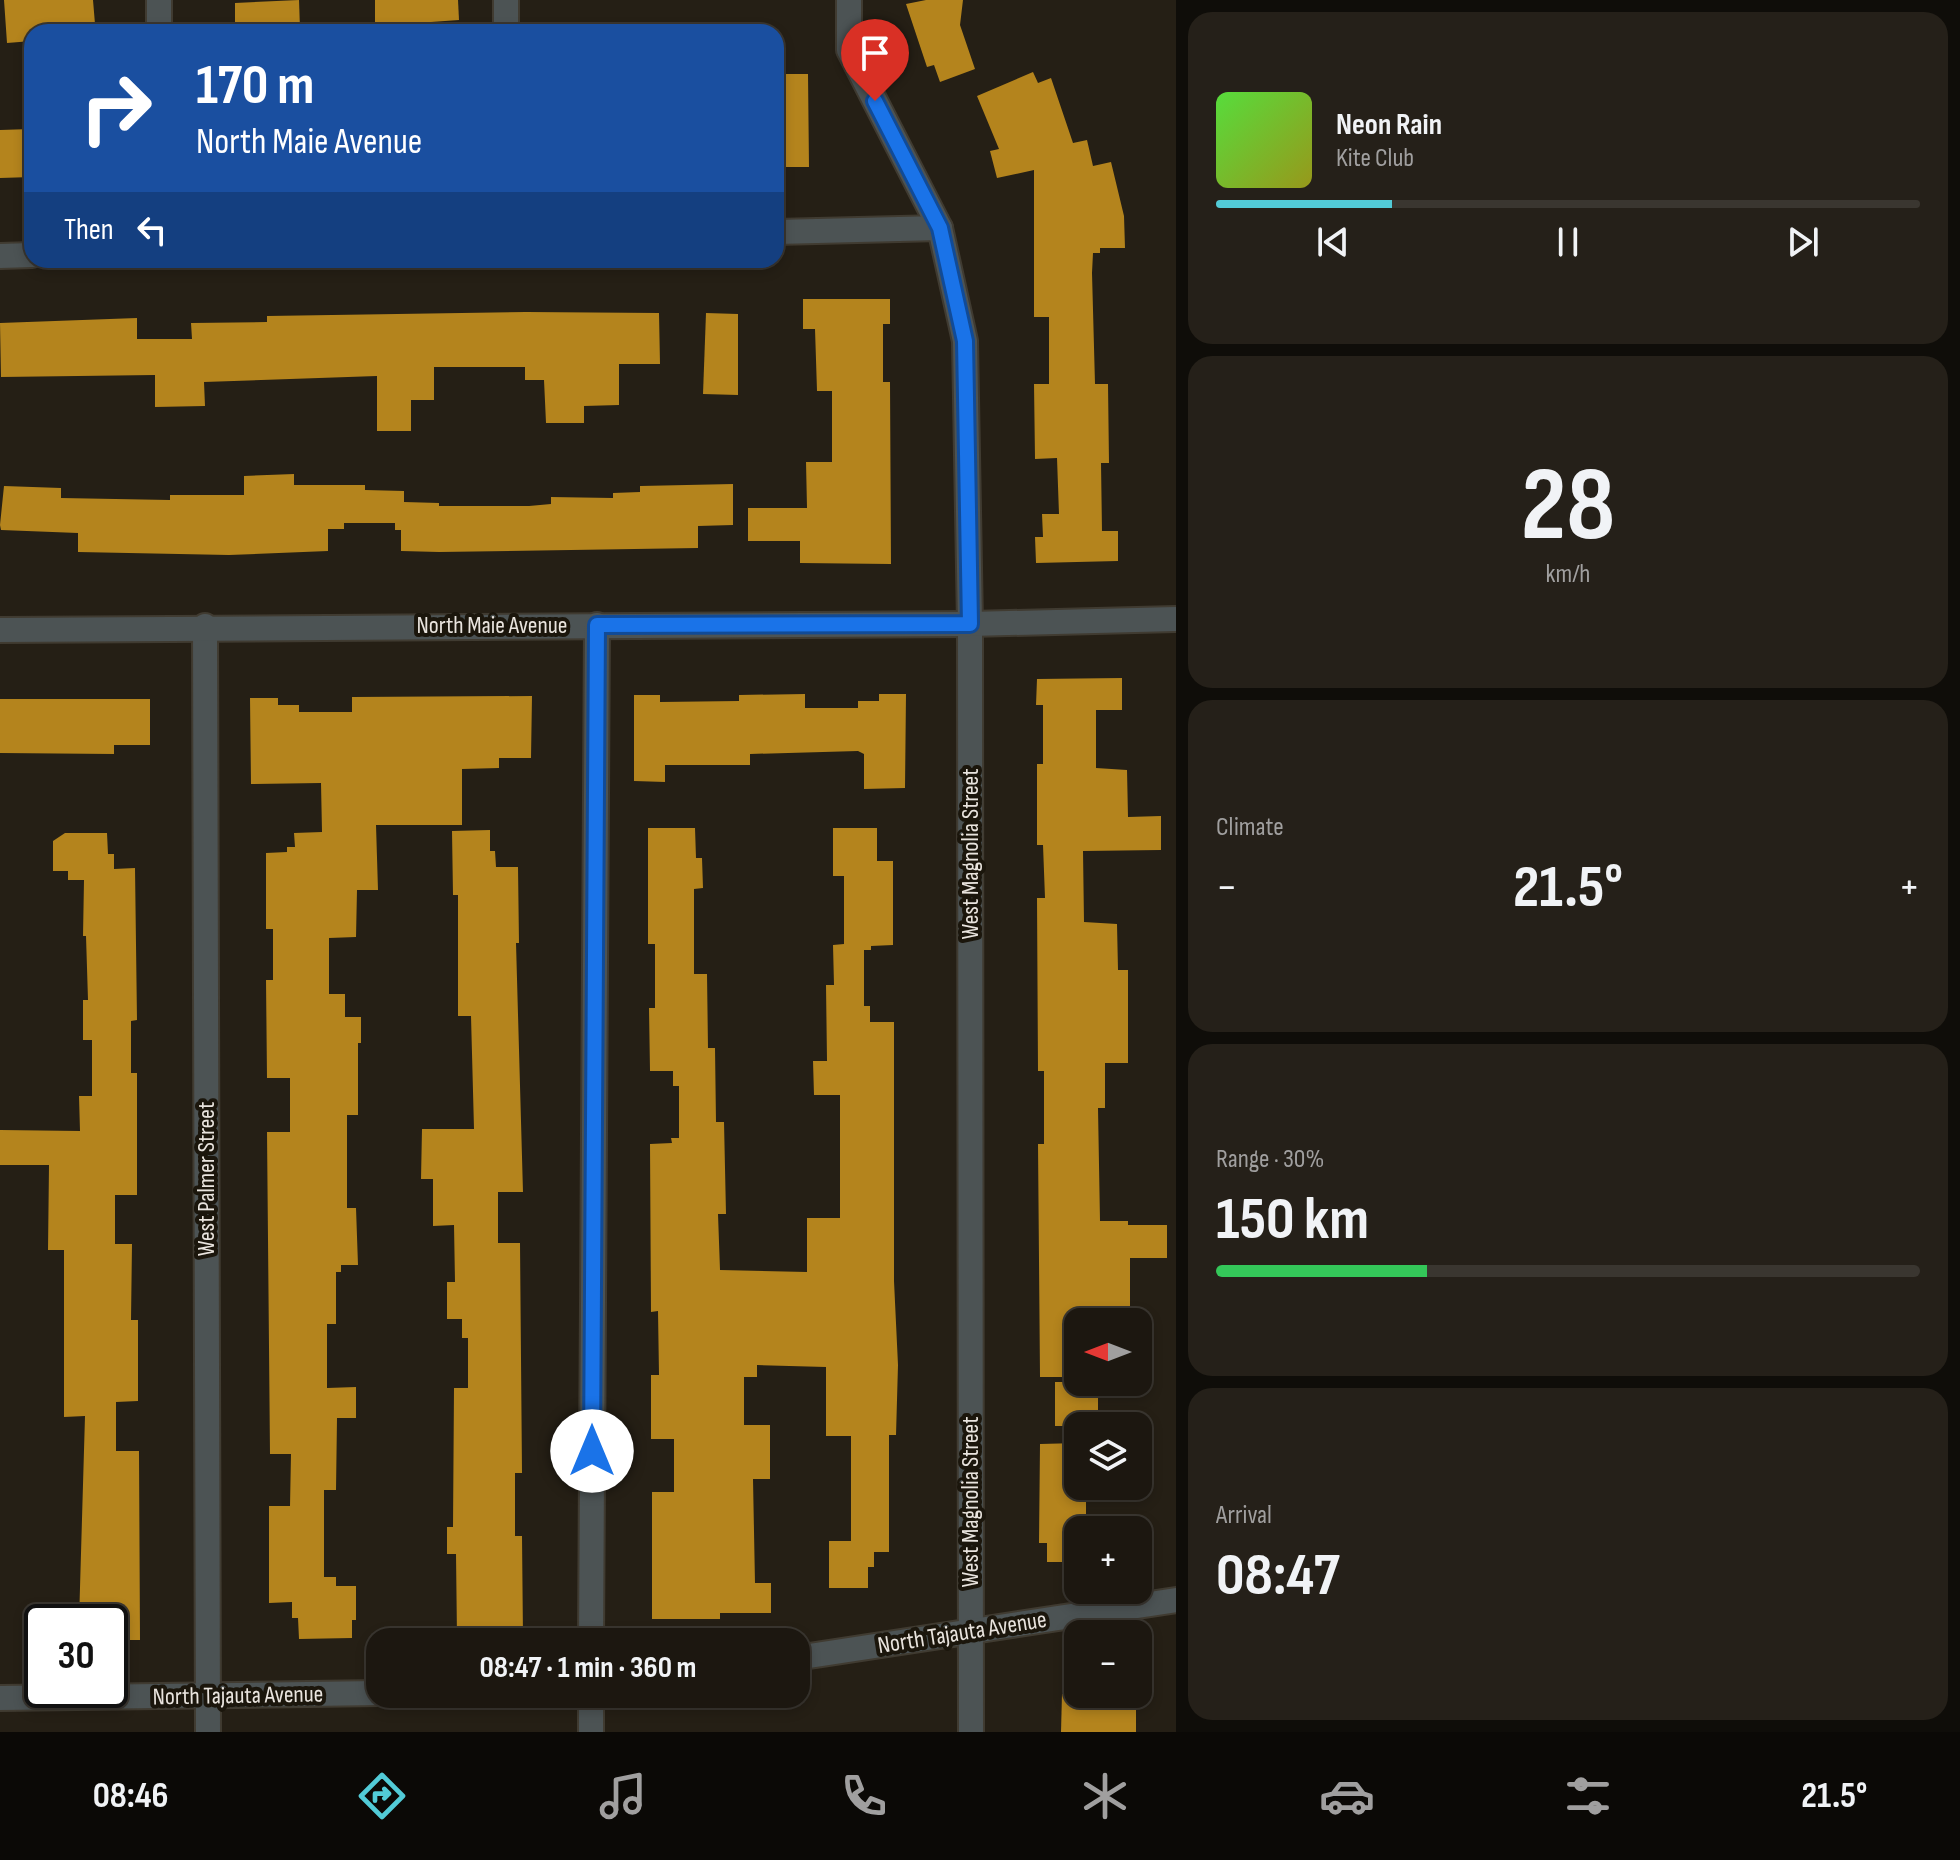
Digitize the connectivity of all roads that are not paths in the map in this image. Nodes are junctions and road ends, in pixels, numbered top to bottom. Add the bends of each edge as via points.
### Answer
1 (159, 0) edge
2 (506, 0) edge
3 (849, 0) edge
4 (159, 24) edge
5 (506, 24) edge
6 (940, 228) junction
7 (784, 232) edge
8 (24, 255) edge
9 (0, 256) edge
10 (1176, 619) edge
11 (970, 624) junction
12 (597, 625) junction
13 (205, 626) junction
14 (0, 630) edge
15 (1176, 1600) edge
16 (591, 1628) edge
17 (970, 1630) junction
18 (810, 1656) edge
19 (366, 1693) edge
20 (208, 1695) junction
21 (0, 1698) edge
22 (591, 1708) edge
23 (208, 1732) edge
24 (591, 1732) edge
25 (971, 1732) edge

1 - 4 street
2 - 5 street
3 - 6 street, West Magnolia Street via 849,50
6 - 7 street
6 - 11 street, West Magnolia Street via 965,341
8 - 9 street
10 - 11 street, North Maie Avenue
11 - 12 street, North Maie Avenue
11 - 17 street, West Magnolia Street
12 - 13 street, North Maie Avenue
12 - 16 street
13 - 14 street, North Maie Avenue
13 - 20 street, West Palmer Street
15 - 17 street, North Tajauta Avenue
17 - 18 street, North Tajauta Avenue
17 - 25 street, West Magnolia Street
19 - 20 street, North Tajauta Avenue
20 - 21 street, North Tajauta Avenue
20 - 23 street, West Palmer Street
22 - 24 street

